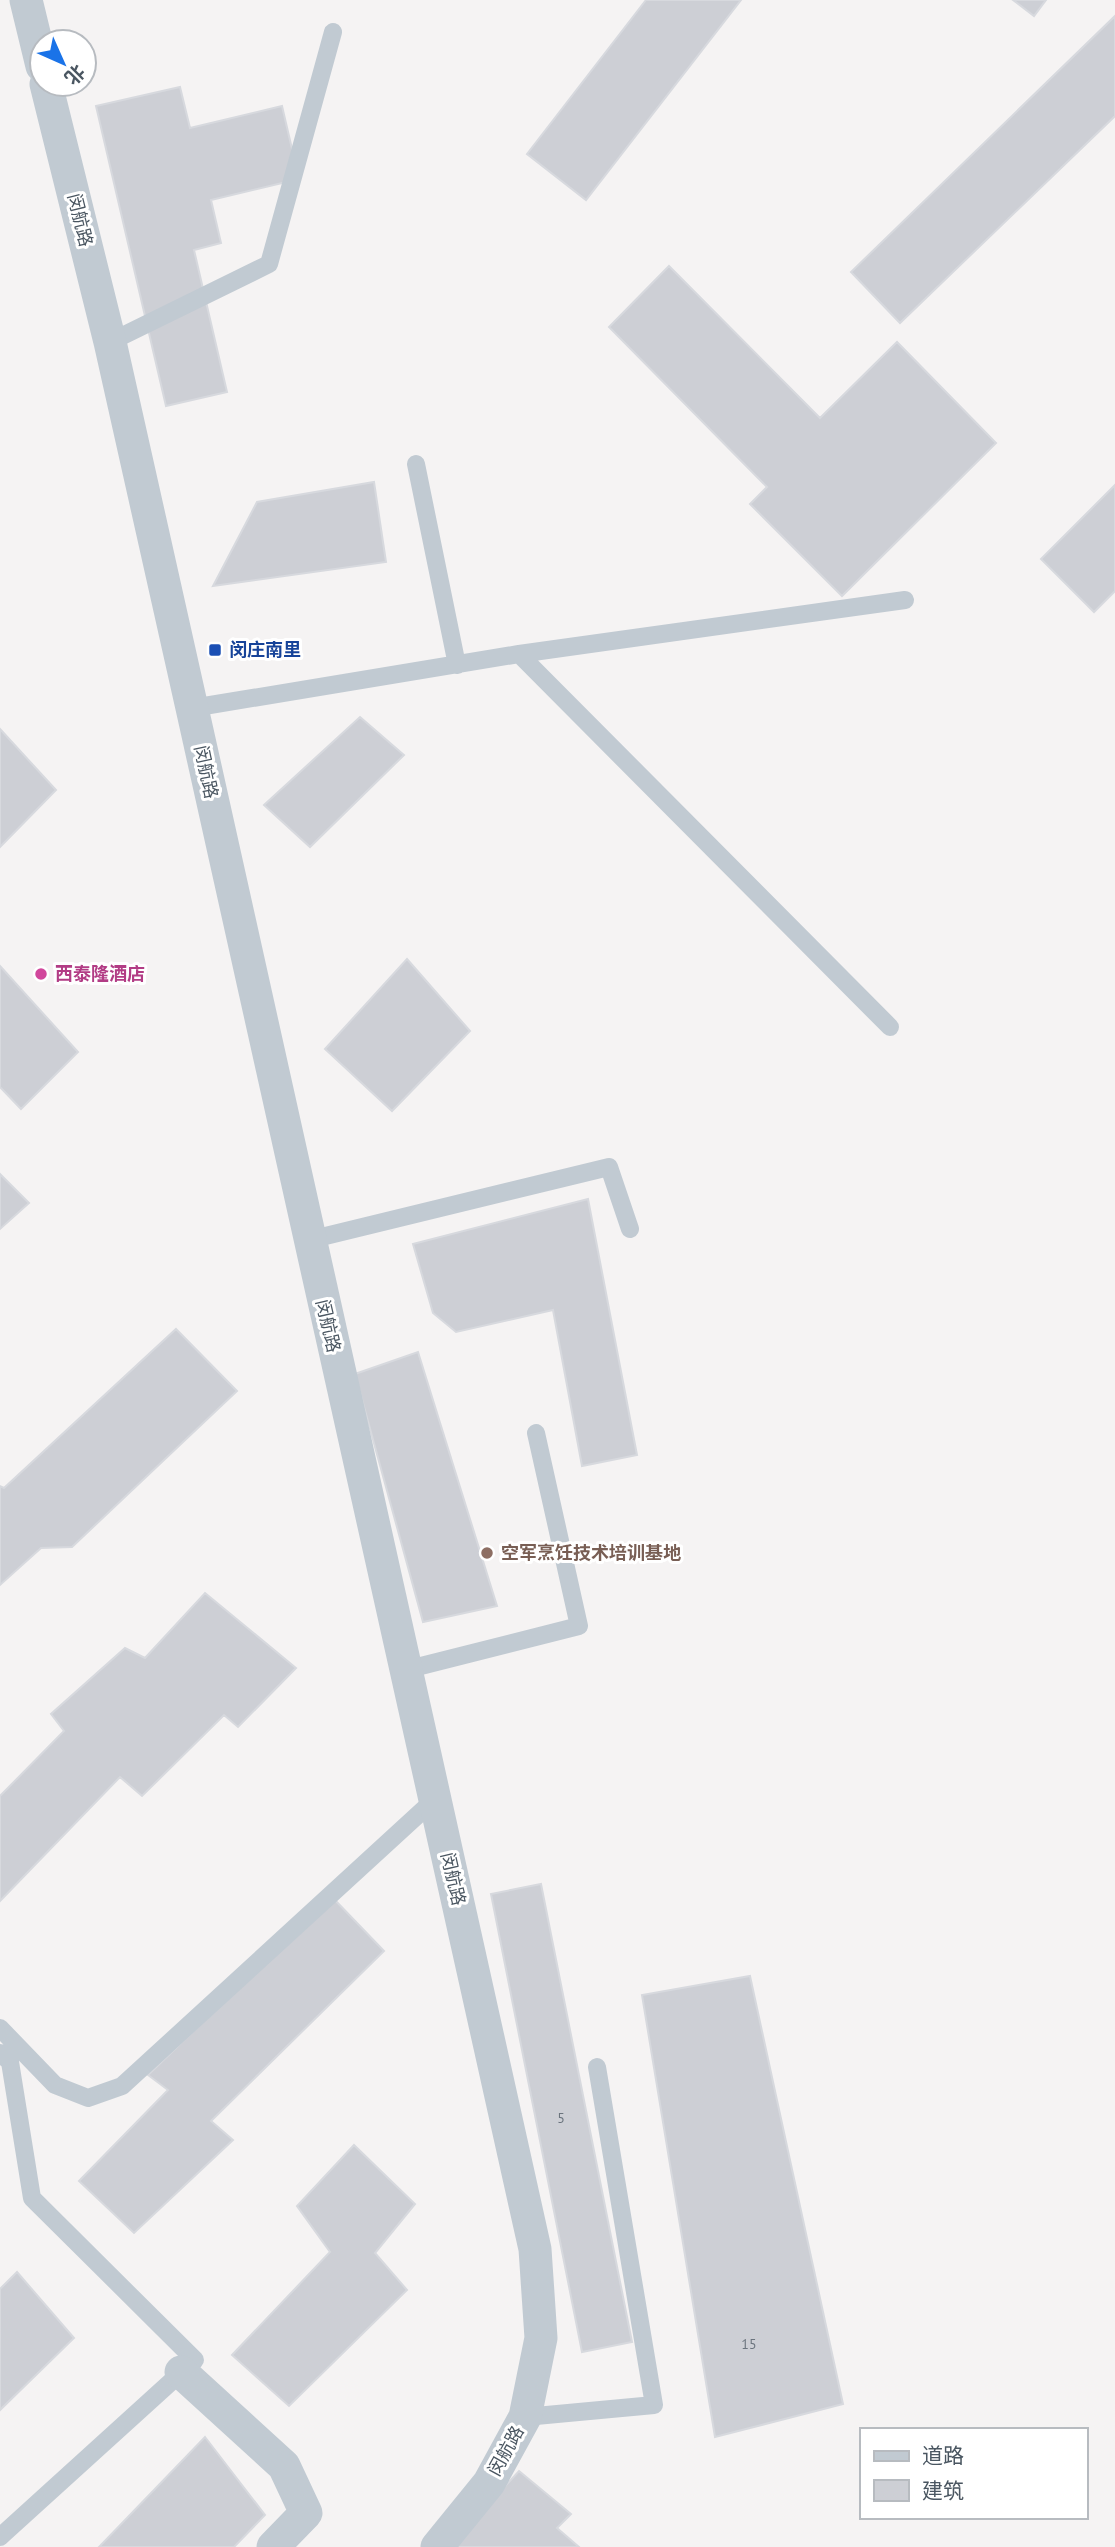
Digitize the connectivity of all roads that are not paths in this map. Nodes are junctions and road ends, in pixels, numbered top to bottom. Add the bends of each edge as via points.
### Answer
1 (26, 0) edge
2 (33, 28) edge
3 (333, 32) dead end
4 (49, 98) edge
5 (110, 342) junction
6 (416, 464) dead end
7 (905, 600) dead end
8 (519, 654) junction
9 (457, 664) junction
10 (192, 708) junction
11 (890, 1027) dead end
12 (630, 1229) dead end
13 (309, 1240) junction
14 (536, 1433) dead end
15 (405, 1670) junction
16 (434, 1800) junction
17 (0, 2028) edge
18 (0, 2053) edge
19 (597, 2067) dead end
20 (181, 2372) junction
21 (525, 2417) junction
22 (0, 2537) edge
23 (273, 2547) edge
24 (437, 2547) edge

1 - 2 street
3 - 5 lane via 269,264
4 - 5 street, 闵航路
5 - 10 street, 闵航路
6 - 9 lane
7 - 8 lane
8 - 9 lane
8 - 11 lane
9 - 10 lane
10 - 13 street, 闵航路
12 - 13 lane via 609,1167
13 - 15 street, 闵航路
14 - 15 lane via 579,1626
15 - 16 street, 闵航路
16 - 17 lane via 122,2086 88,2098 55,2085
16 - 21 street, 闵航路 via 535,2249 541,2338
18 - 20 lane via 10,2062 32,2198 195,2360
19 - 21 lane via 654,2405
20 - 22 lane
20 - 23 street via 284,2466 306,2512
21 - 24 street, 闵航路 via 489,2483

